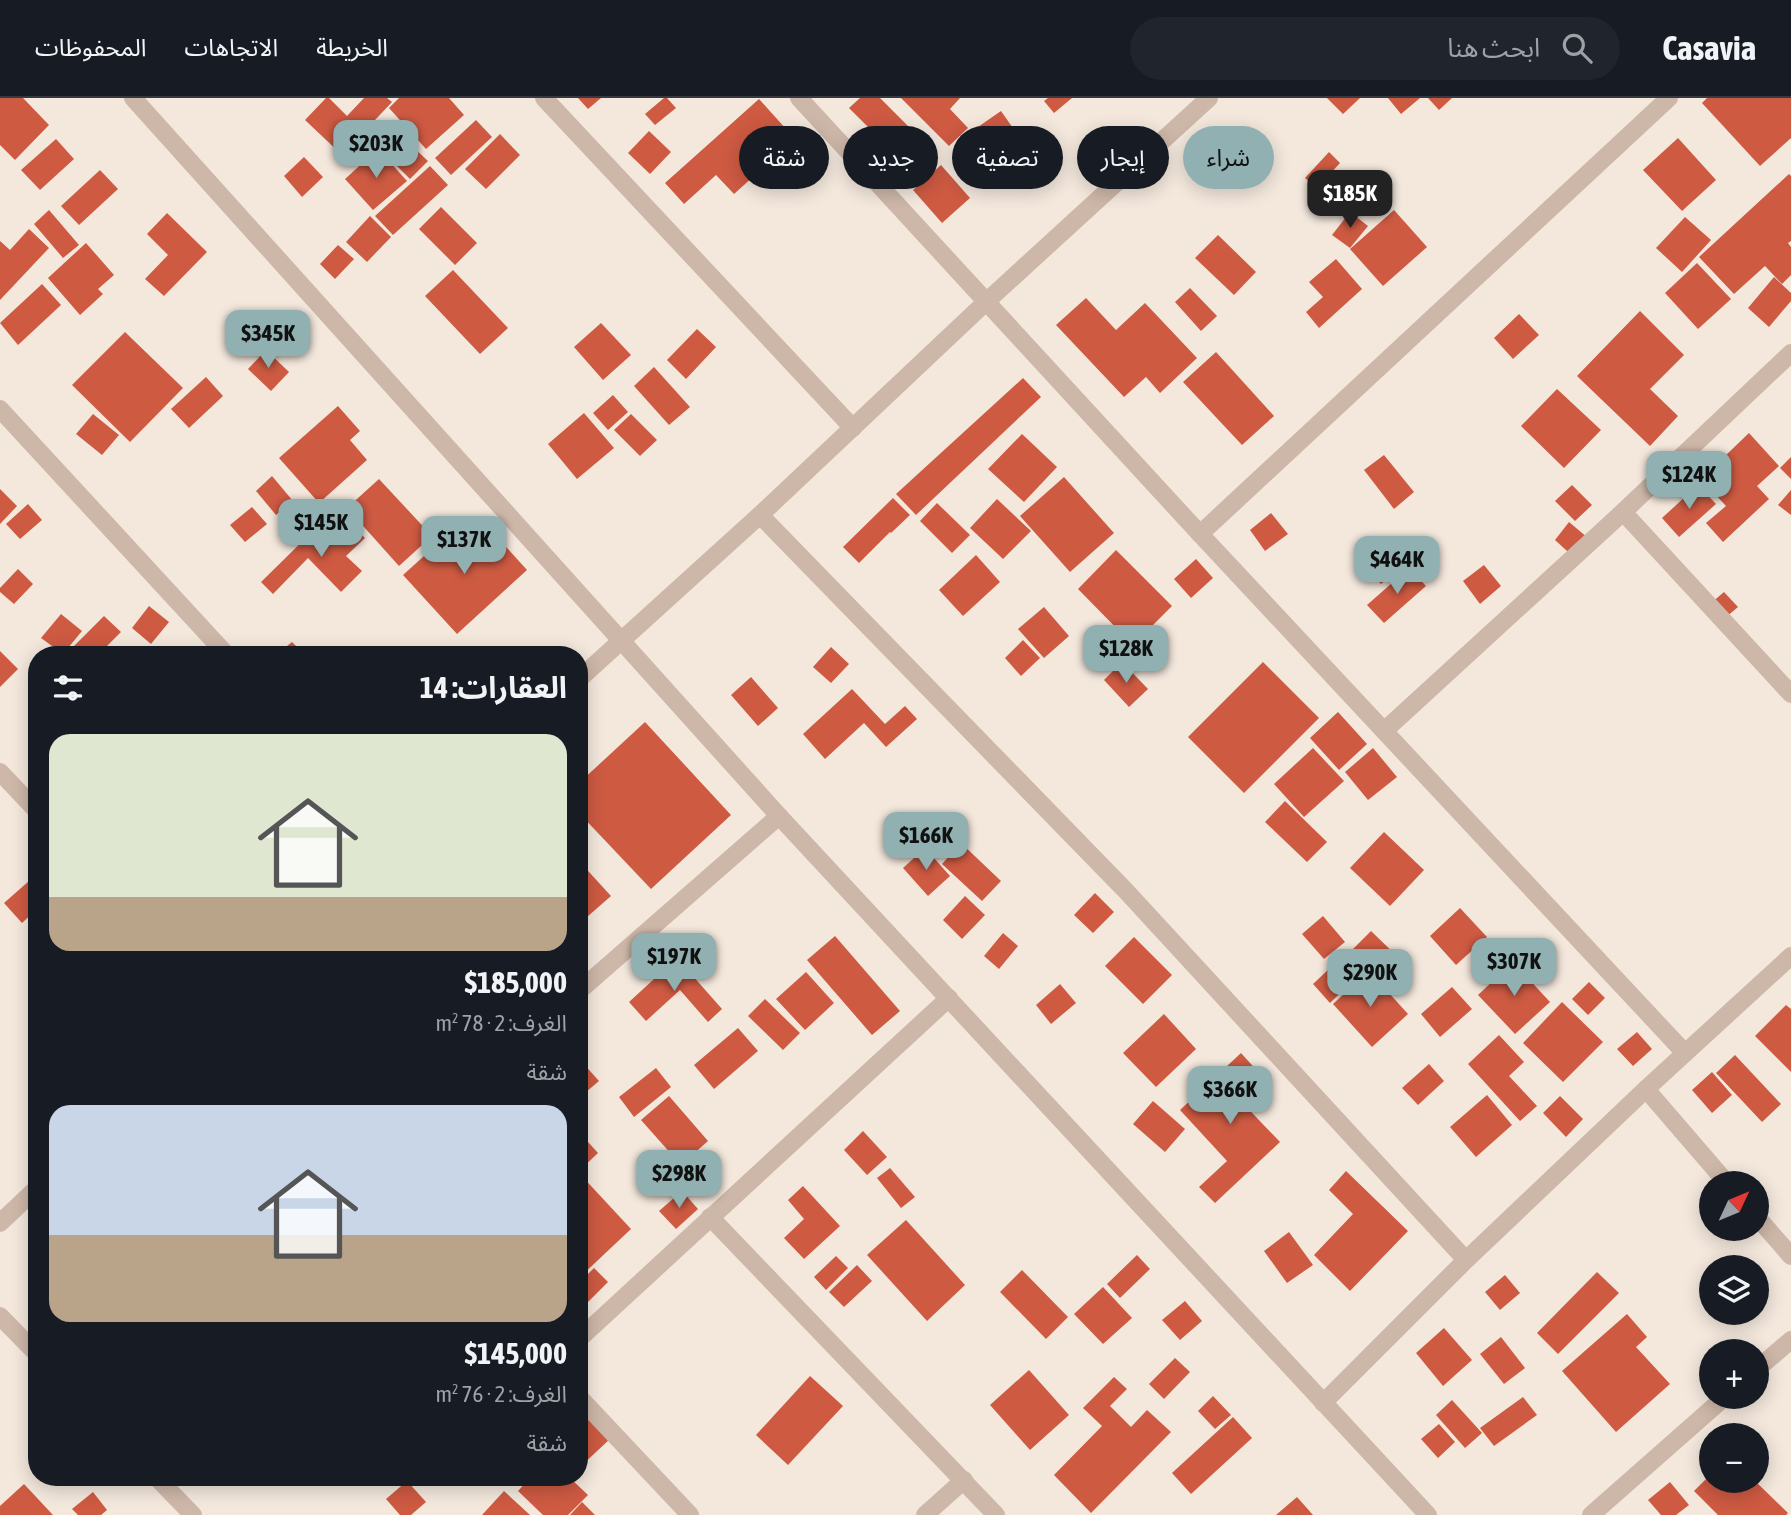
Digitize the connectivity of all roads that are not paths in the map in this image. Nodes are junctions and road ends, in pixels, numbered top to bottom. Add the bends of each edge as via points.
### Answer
1 (544, 98) edge
2 (799, 98) edge
3 (1209, 98) edge
4 (1670, 98) edge
5 (143, 101) edge
6 (987, 302) junction
7 (1791, 353) edge
8 (0, 409) edge
9 (853, 428) junction
10 (1623, 512) junction
11 (760, 515) junction
12 (1200, 534) junction
13 (621, 640) junction
14 (219, 646) edge
15 (588, 671) edge
16 (1791, 694) edge
17 (1384, 731) junction
18 (0, 772) edge
19 (28, 802) edge
20 (779, 816) junction
21 (1791, 956) edge
22 (588, 983) edge
23 (948, 998) junction
24 (1685, 1054) junction
25 (1646, 1089) junction
26 (1717, 1171) edge
27 (28, 1197) edge
28 (710, 1217) junction
29 (0, 1223) edge
30 (1769, 1231) edge
31 (1791, 1256) edge
32 (1465, 1260) junction
33 (0, 1315) edge
34 (588, 1331) edge
35 (1791, 1340) edge
36 (28, 1344) edge
37 (1769, 1359) edge
38 (1323, 1403) junction
39 (588, 1406) edge
40 (1711, 1409) edge
41 (964, 1480) junction
42 (165, 1486) edge
43 (193, 1515) edge
44 (690, 1515) edge
45 (925, 1515) edge
46 (996, 1515) edge
47 (1428, 1515) edge
48 (1591, 1515) edge

1 - 9 street
2 - 6 street
3 - 6 street
4 - 12 street
5 - 13 street
6 - 9 street
6 - 12 street
7 - 10 street
8 - 14 street
9 - 11 street
10 - 16 street
10 - 17 street
11 - 13 street
11 - 32 street via 1126,891
12 - 17 street
13 - 15 street
13 - 20 street
17 - 24 street
18 - 19 street
20 - 22 street
20 - 23 street
21 - 24 street
23 - 28 street
23 - 38 street
24 - 25 street
25 - 26 street
25 - 32 street
27 - 29 street
28 - 34 street
28 - 41 street
30 - 31 street
32 - 38 street
33 - 36 street
35 - 37 street
38 - 47 street
39 - 44 street
40 - 48 street
41 - 45 street
41 - 46 street
42 - 43 street

